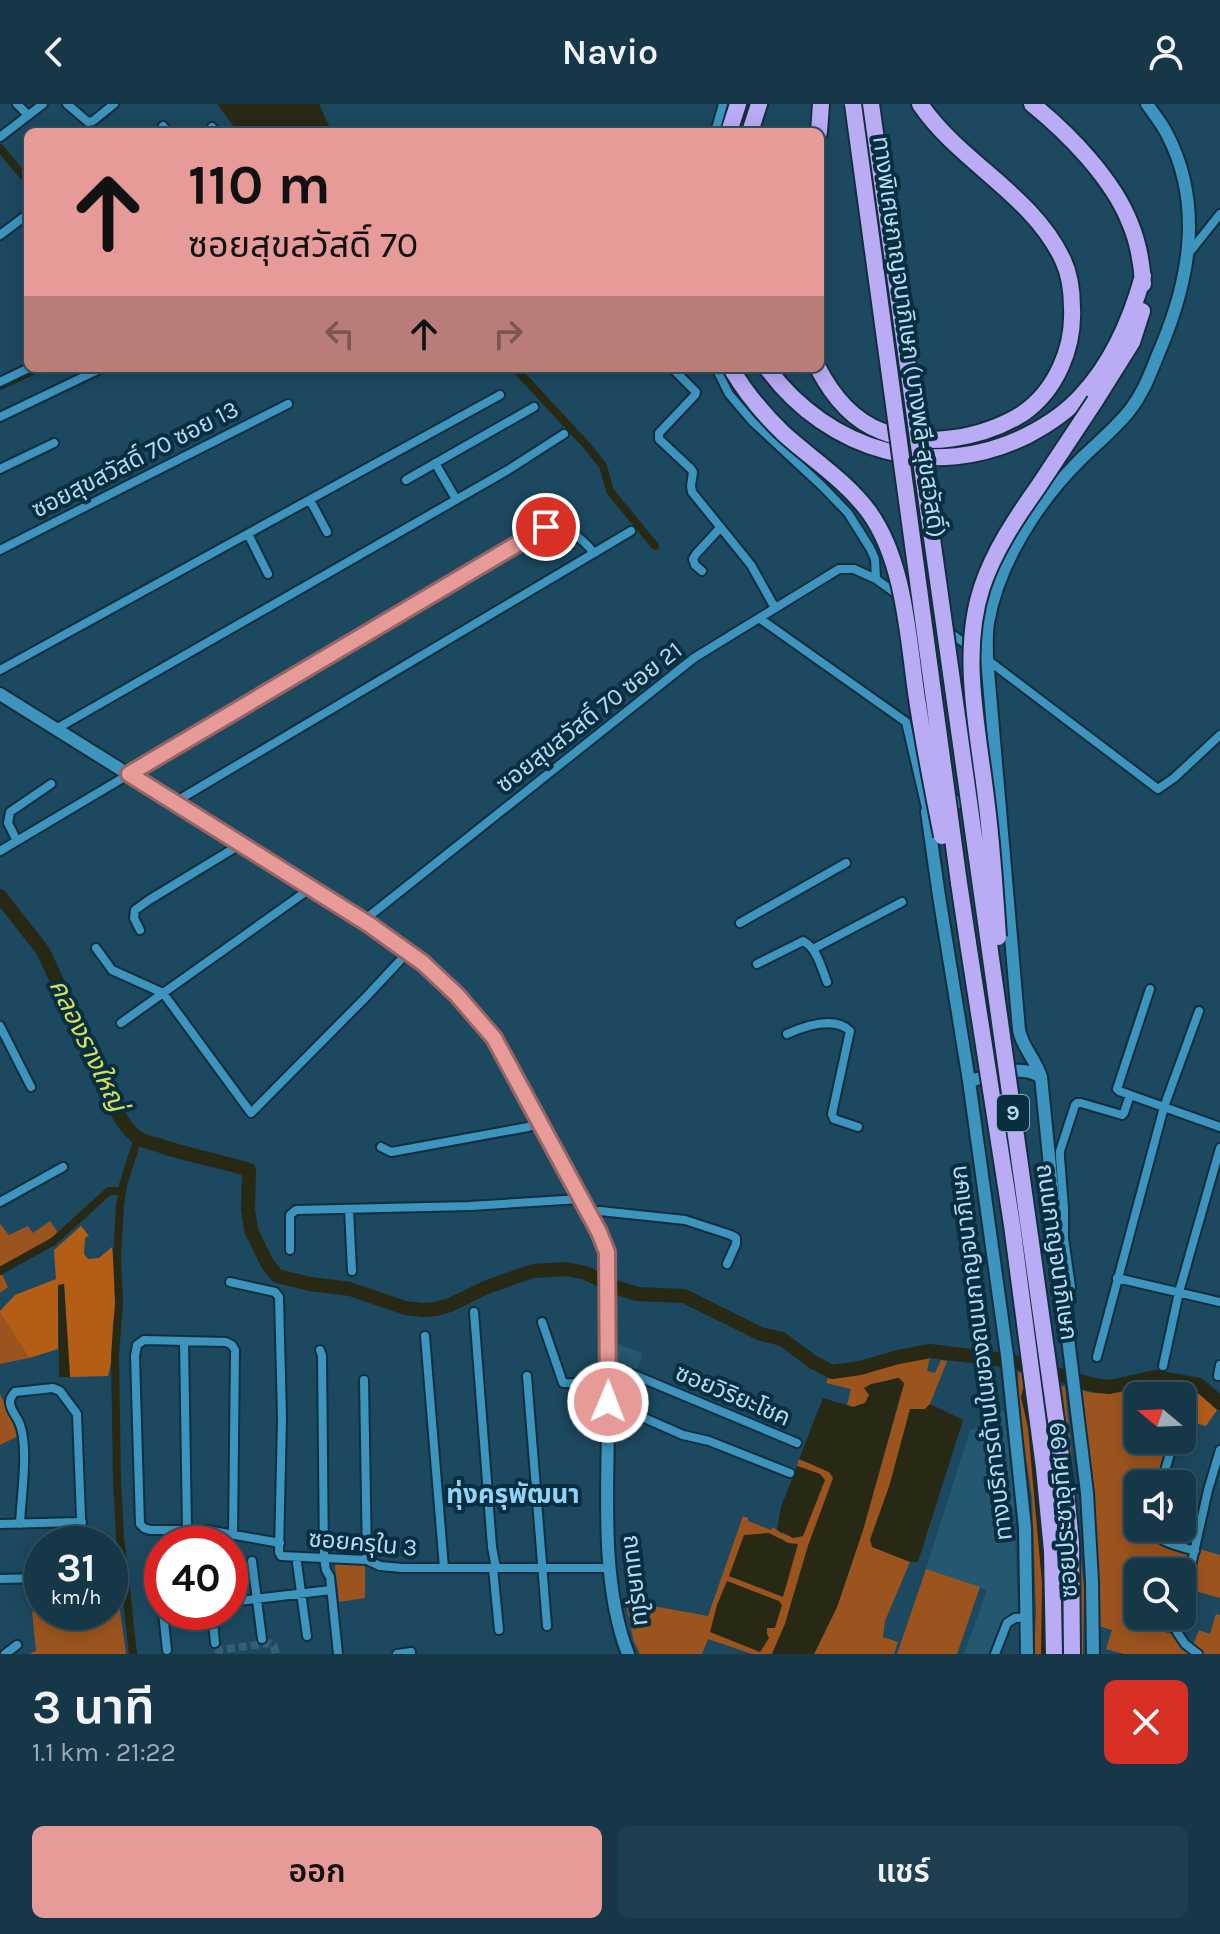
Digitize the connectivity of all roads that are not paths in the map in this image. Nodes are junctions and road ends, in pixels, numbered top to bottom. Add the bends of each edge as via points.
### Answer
1 (17, 104) edge
2 (43, 104) edge
3 (67, 104) edge
4 (114, 104) edge
5 (723, 104) edge
6 (738, 104) edge
7 (759, 104) edge
8 (821, 104) edge
9 (853, 104) edge
10 (871, 104) edge
11 (920, 104) edge
12 (1032, 104) edge
13 (1147, 104) edge
14 (28, 115) junction
15 (716, 128) edge
16 (730, 128) edge
17 (751, 128) edge
18 (819, 128) edge
19 (1, 136) edge
20 (1220, 214) edge
21 (24, 217) edge
22 (0, 235) edge
23 (1189, 253) junction
24 (1143, 276) junction
25 (24, 370) edge
26 (94, 372) edge
27 (676, 372) edge
28 (718, 372) edge
29 (734, 372) edge
30 (770, 372) edge
31 (820, 372) edge
32 (0, 382) edge
33 (500, 395) dead end
34 (288, 404) dead end
35 (534, 407) dead end
36 (0, 417) edge
37 (564, 434) dead end
38 (54, 443) dead end
39 (435, 463) junction
40 (0, 469) edge
41 (406, 480) dead end
42 (456, 499) junction
43 (310, 500) junction
44 (720, 528) junction
45 (631, 531) dead end
46 (327, 532) dead end
47 (248, 534) junction
48 (0, 550) edge
49 (594, 553) junction
50 (702, 571) dead end
51 (937, 573) joint
52 (268, 574) dead end
53 (917, 576) joint
54 (876, 579) junction
55 (775, 608) junction
56 (759, 618) junction
57 (987, 659) junction
58 (0, 670) edge
59 (0, 694) edge
60 (56, 729) junction
61 (1220, 735) edge
62 (129, 774) junction
63 (51, 784) dead end
64 (1000, 791) junction
65 (175, 802) junction
66 (927, 812) junction
67 (17, 841) junction
68 (241, 844) junction
69 (0, 851) edge
70 (846, 863) dead end
71 (959, 883) junction
72 (311, 888) junction
73 (902, 902) dead end
74 (363, 921) junction
75 (740, 923) dead end
76 (140, 930) dead end
77 (96, 948) dead end
78 (813, 949) junction
79 (408, 952) junction
80 (757, 964) dead end
81 (827, 982) dead end
82 (1150, 989) dead end
83 (163, 993) junction
84 (1199, 1011) dead end
85 (121, 1023) dead end
86 (0, 1026) edge
87 (787, 1034) dead end
88 (1003, 1038) junction
89 (1041, 1077) junction
90 (969, 1081) junction
91 (31, 1087) dead end
92 (1130, 1095) junction
93 (1164, 1107) junction
94 (539, 1122) junction
95 (858, 1127) dead end
96 (1220, 1127) edge
97 (381, 1147) dead end
98 (1220, 1148) edge
99 (1055, 1157) junction
100 (63, 1167) dead end
101 (581, 1199) junction
102 (0, 1202) edge
103 (349, 1209) junction
104 (588, 1212) junction
105 (290, 1250) dead end
106 (727, 1264) dead end
107 (352, 1271) dead end
108 (1117, 1278) junction
109 (230, 1282) dead end
110 (1179, 1292) junction
111 (1220, 1302) edge
112 (474, 1312) dead end
113 (542, 1322) dead end
114 (425, 1336) dead end
115 (184, 1341) junction
116 (320, 1350) dead end
117 (1097, 1357) dead end
118 (1220, 1365) edge
119 (1163, 1366) dead end
120 (609, 1368) junction
121 (527, 1376) dead end
122 (1218, 1376) dead end
123 (364, 1380) dead end
124 (608, 1384) junction
125 (608, 1402) junction
126 (797, 1443) dead end
127 (1220, 1450) edge
128 (790, 1473) dead end
129 (82, 1522) junction
130 (0, 1524) edge
131 (20, 1524) junction
132 (82, 1526) edge
133 (187, 1526) edge
134 (233, 1526) edge
135 (144, 1528) edge
136 (248, 1538) edge
137 (1169, 1542) edge
138 (280, 1543) junction
139 (1195, 1551) junction
140 (328, 1558) junction
141 (1193, 1558) edge
142 (367, 1560) junction
143 (252, 1561) dead end
144 (297, 1563) dead end
145 (444, 1568) junction
146 (494, 1568) junction
147 (610, 1568) junction
148 (543, 1570) junction
149 (24, 1578) edge
150 (0, 1579) edge
151 (331, 1590) junction
152 (301, 1594) junction
153 (257, 1599) junction
154 (248, 1600) edge
155 (1028, 1617) junction
156 (547, 1626) dead end
157 (165, 1630) edge
158 (214, 1630) edge
159 (499, 1630) dead end
160 (1177, 1630) edge
161 (307, 1636) dead end
162 (262, 1639) dead end
163 (215, 1643) dead end
164 (17, 1645) dead end
165 (167, 1650) dead end
166 (411, 1652) dead end
167 (5, 1654) edge
168 (338, 1654) edge
169 (397, 1654) edge
170 (628, 1654) edge
171 (995, 1654) edge
172 (1027, 1654) edge
173 (1054, 1654) edge
174 (1072, 1654) edge
175 (1093, 1654) edge
176 (1198, 1654) edge

1 - 14 street
2 - 14 street
3 - 4 street via 88,122
5 - 15 street
6 - 16 highway
7 - 17 highway
8 - 18 highway
9 - 53 highway, ทางพิเศษกาญจนาภิเษก (บางพลี-สุขสวัสดิ์), bridge
10 - 51 highway, ทางพิเศษกาญจนาภิเษก (บางพลี-สุขสวัสดิ์), bridge
11 - 31 highway via 960,149 1033,214 1051,240 1065,263 1072,292 1069,348 1042,396 1022,413 985,431 939,440 881,431 835,396
12 - 24 highway via 1109,186 1130,223
13 - 23 main road via 1167,134 1183,174
14 - 19 street
20 - 23 street
21 - 22 street
23 - 57 main road via 1173,317 1144,390 1050,492 1001,578 988,624
24 - 30 highway via 1123,333 1082,396 1053,422 982,453 914,457 865,444 808,412
24 - 88 highway, bridge via 1144,303 1132,342 1015,520 982,587 973,623 973,684 990,830
25 - 32 street
26 - 36 street
27 - 44 street via 695,395 659,439 691,469 692,492
28 - 54 street via 752,421 848,513 875,559
29 - 71 highway, bridge via 783,433 857,497 883,535 899,582 942,835
33 - 43 street
34 - 48 street, ซอยสุขสวัสดิ์ 70 ซอย 13
35 - 39 street
37 - 42 street
38 - 40 street
39 - 41 street
39 - 42 street
42 - 60 street
43 - 46 street
43 - 47 street
44 - 50 street via 693,559
44 - 55 street via 751,565
45 - 49 street
47 - 52 street
47 - 58 street
49 - 62 street via 570,533 545,527
49 - 65 street
51 - 88 highway, ถนนกาญจนาภิเษก / 9, bridge
53 - 71 highway, ถนนกาญจนาภิเษก / 9, bridge
54 - 55 street, ซอยสุขสวัสดิ์ 70 ซอย 21 via 839,569
54 - 57 street
55 - 56 street, ซอยสุขสวัสดิ์ 70 ซอย 21
56 - 66 street via 906,722
56 - 74 street, ซอยสุขสวัสดิ์ 70 ซอย 21 via 694,658
57 - 61 street via 1158,789
57 - 64 main road
59 - 60 main road, ถนนครุใน
60 - 62 main road, ถนนครุใน
62 - 65 main road, ถนนครุใน
62 - 67 street
63 - 67 street via 10,812 8,823
64 - 66 main road
64 - 89 main road via 1020,1036
65 - 68 main road, ถนนครุใน
66 - 90 main road, ทางบริการด้านในของถนนกาญจนาภิเษก
67 - 69 street
68 - 72 main road, ถนนครุใน
68 - 76 street via 135,910
70 - 75 street
71 - 173 highway, ถนนกาญจนาภิเษก / 9, bridge via 1038,1414 1052,1551
72 - 74 main road, ถนนครุใน
72 - 83 street
73 - 78 street
74 - 79 main road, ถนนครุใน
77 - 83 street via 112,970
78 - 80 street via 798,941
78 - 81 street
79 - 83 street via 251,1113
79 - 94 main road, ถนนครุใน via 457,995 494,1038
82 - 92 street via 1117,1087
83 - 85 street
84 - 93 street
86 - 91 street
87 - 95 street via 828,1023 850,1031 832,1114
88 - 174 highway, ถนนกาญจนาภิเษก / 9, bridge via 1066,1492
89 - 90 main road via 1024,1070
89 - 99 main road, ซอยประชาอุทิศ 99
90 - 155 main road, ทางบริการด้านในของถนนกาญจนาภิเษก via 1008,1361
92 - 93 street
92 - 99 street via 1122,1115 1077,1103
93 - 96 street
93 - 108 street
94 - 97 street via 391,1152
94 - 101 main road, ถนนครุใน
98 - 110 street
99 - 175 main road, ซอยประชาอุทิศ 99 via 1062,1291 1089,1523
100 - 102 street
101 - 103 street
101 - 104 main road, ถนนครุใน
103 - 105 street via 292,1212
103 - 107 street
104 - 106 street via 685,1220 731,1235 736,1244
104 - 120 main road, ถนนครุใน via 607,1252
108 - 110 street
108 - 117 street
109 - 138 street, ซอยครุใน 3 via 279,1297
110 - 111 street
110 - 119 street
112 - 146 street
113 - 124 street via 563,1383
114 - 145 street
115 - 133 street
115 - 134 street via 226,1342 235,1350
115 - 135 street via 144,1340 137,1345
116 - 140 street
118 - 122 street
120 - 124 main road, ถนนครุใน
120 - 126 street, ซอยวิริยะโชค
121 - 148 street
123 - 142 street
124 - 125 main road, ถนนครุใน
125 - 128 street
125 - 147 main road, ถนนครุใน
127 - 139 street
129 - 131 street
129 - 131 street via 77,1414 53,1388 10,1396 23,1434
129 - 132 street
130 - 131 street
136 - 138 street
137 - 139 street
138 - 140 street, ซอยครุใน 3 via 281,1556
139 - 141 street
140 - 142 street, ซอยครุใน 3
140 - 151 street via 334,1570
142 - 145 street, ซอยครุใน 3 via 389,1568
143 - 153 street
144 - 152 street
145 - 146 street, ซอยครุใน 3
146 - 148 street, ซอยครุใน 3
146 - 159 street
147 - 148 street, ซอยครุใน 3
147 - 170 main road, ถนนครุใน
148 - 156 street
149 - 150 street
151 - 152 street
151 - 168 street
152 - 153 street
152 - 161 street
153 - 154 street
153 - 162 street
155 - 171 street via 1007,1623
155 - 172 main road, ทางบริการด้านในของถนนกาญจนาภิเษก
157 - 165 street
158 - 163 street
160 - 176 street
164 - 167 street
166 - 169 street

